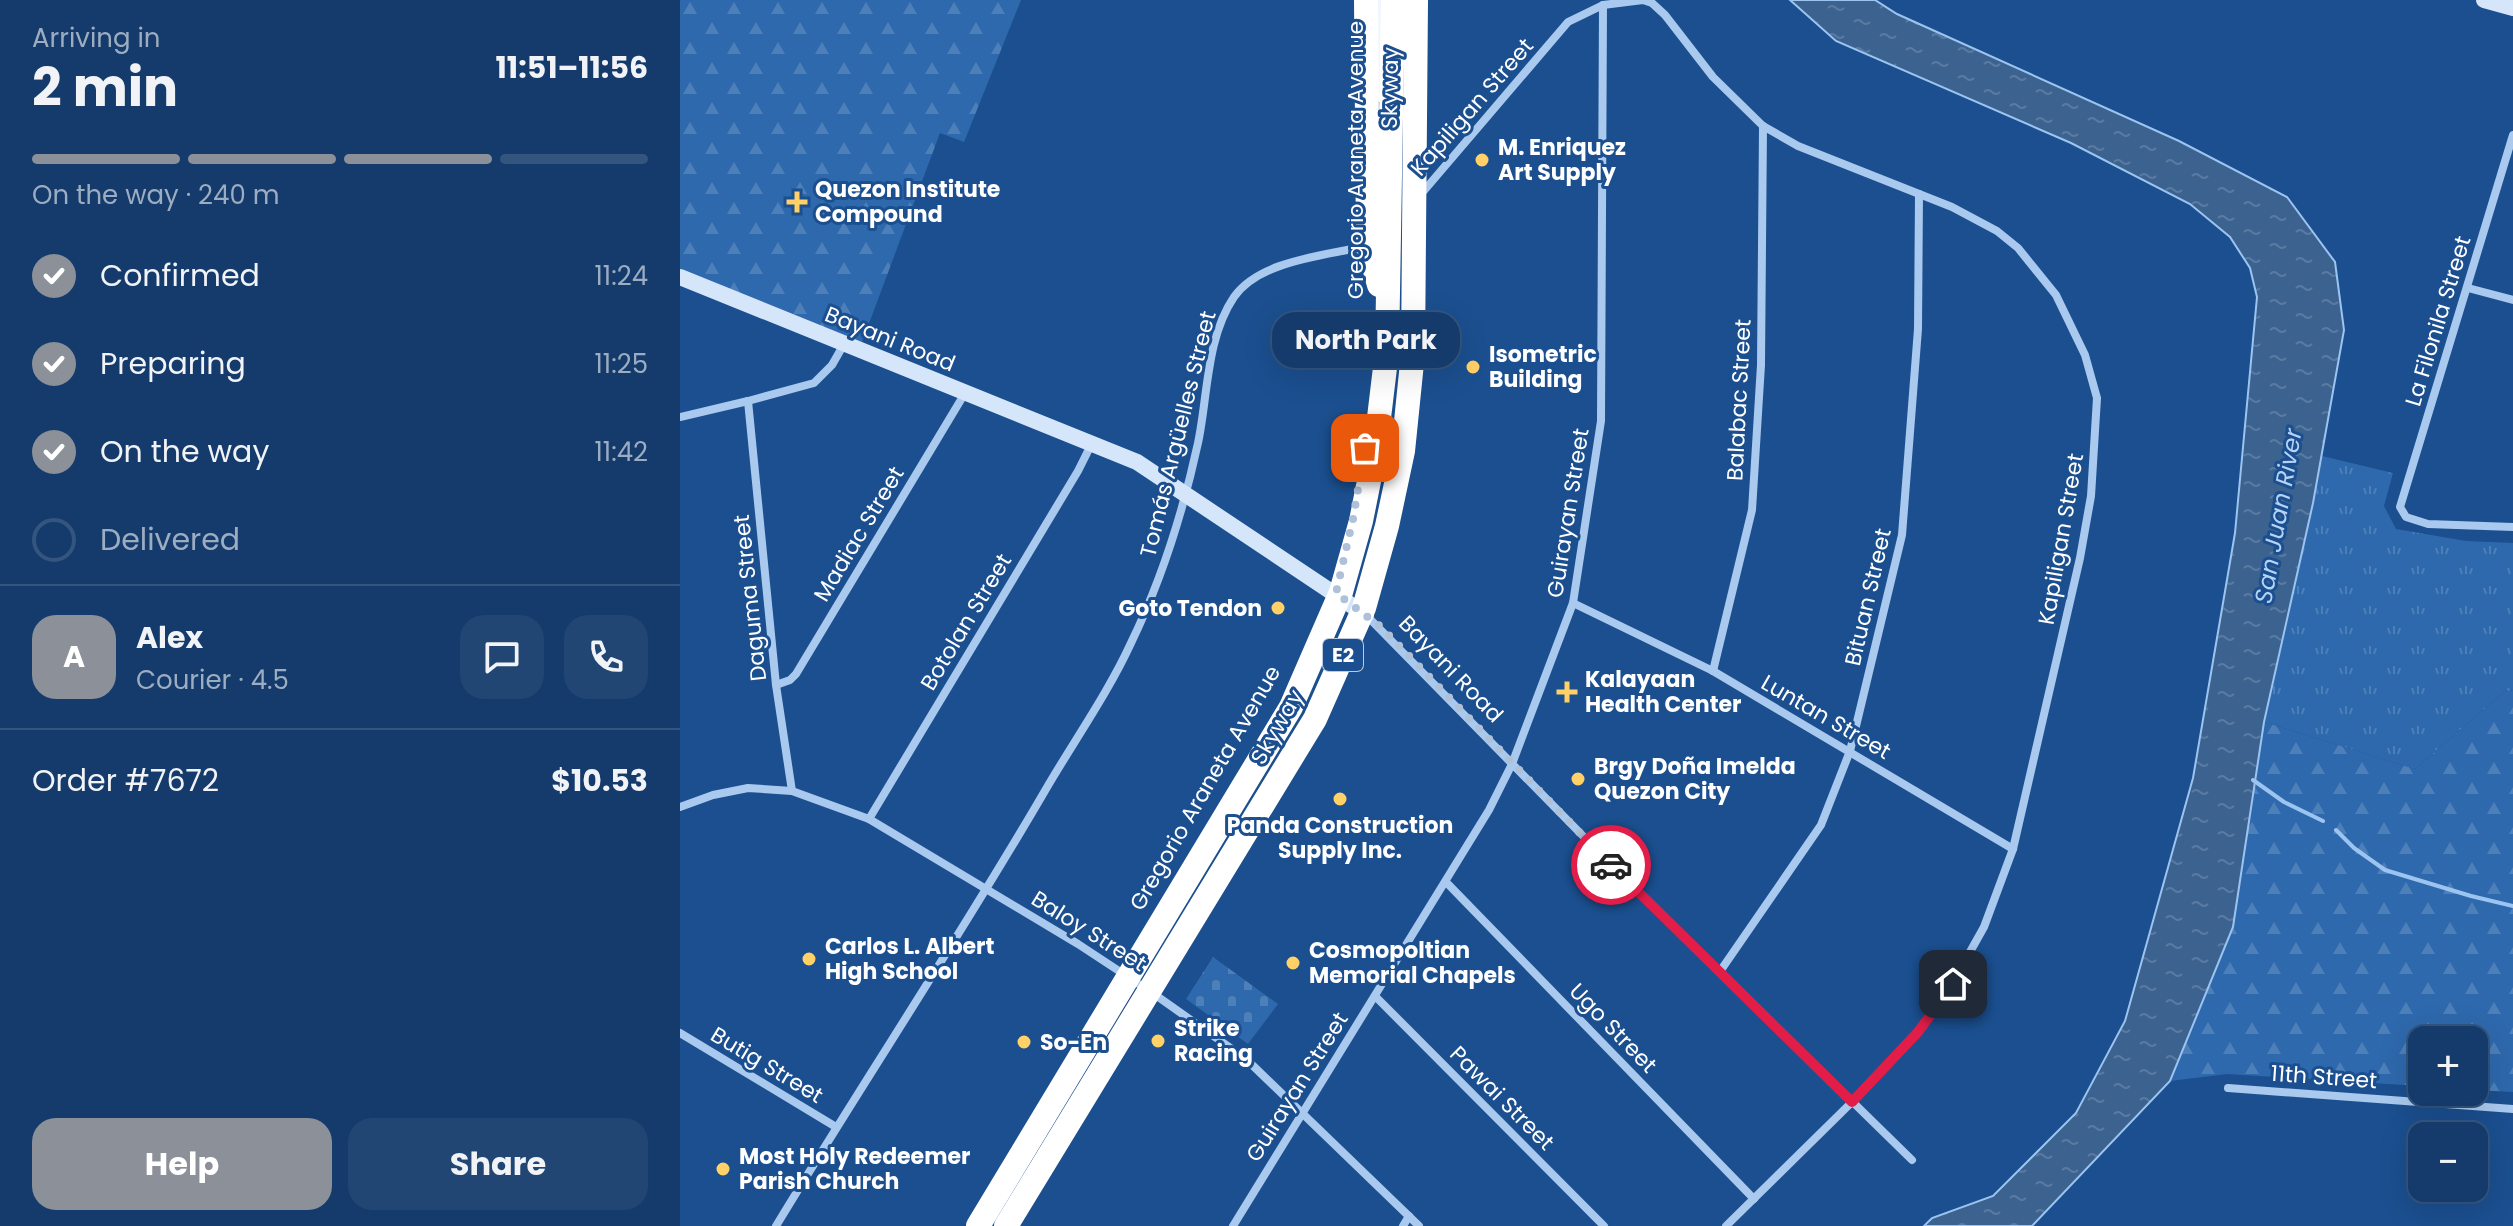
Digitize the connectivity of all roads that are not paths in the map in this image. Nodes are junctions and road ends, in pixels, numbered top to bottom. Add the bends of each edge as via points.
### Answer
1 (1366, 0) edge
2 (1380, 0) edge
3 (1393, 0) edge
4 (1416, 0) edge
5 (1423, 0) edge
6 (2484, 0) edge
7 (1603, 5) junction
8 (2513, 8) edge
9 (1763, 126) junction
10 (2513, 135) edge
11 (1422, 193) junction
12 (1919, 194) junction
13 (1373, 237) junction
14 (680, 277) edge
15 (1379, 285) joint
16 (2468, 288) junction
17 (2513, 300) edge
18 (844, 344) junction
19 (966, 392) junction
20 (748, 401) junction
21 (680, 417) edge
22 (1092, 443) junction
23 (1187, 494) junction
24 (2513, 527) edge
25 (1336, 593) junction
26 (1573, 603) junction
27 (1366, 615) junction
28 (1713, 671) junction
29 (776, 685) junction
30 (1850, 751) junction
31 (1512, 764) junction
32 (792, 791) junction
33 (680, 807) edge
34 (869, 819) junction
35 (2013, 849) junction
36 (1446, 882) junction
37 (988, 889) junction
38 (1721, 970) junction
39 (1125, 974) junction
40 (1154, 994) junction
41 (1375, 996) junction
42 (680, 1033) edge
43 (1111, 1051) junction
44 (2228, 1088) dead end
45 (1852, 1102) junction
46 (2513, 1109) edge
47 (1303, 1111) junction
48 (836, 1127) junction
49 (1912, 1160) dead end
50 (1754, 1199) junction
51 (1409, 1216) junction
52 (776, 1226) edge
53 (972, 1226) edge
54 (978, 1226) edge
55 (1006, 1226) edge
56 (1014, 1226) edge
57 (1020, 1226) edge
58 (1233, 1226) edge
59 (1403, 1226) edge
60 (1419, 1226) edge
61 (1604, 1226) edge
62 (1726, 1226) edge

1 - 13 highway
2 - 13 main road, Gregorio Araneta Avenue
3 - 54 highway, Skyway / E2, bridge via 1387,351 1375,451 1341,592 1291,707
4 - 43 highway, Skyway / E2, bridge via 1413,353 1403,451 1364,608 1315,719
5 - 11 main road
6 - 8 street
7 - 9 street, Kapiligan Street via 1652,3 1713,77
7 - 11 street, Kapiligan Street via 1568,22
7 - 26 street, Guirayan Street via 1601,421
9 - 12 street, Kapiligan Street via 1798,146
9 - 28 street, Balabac Street via 1761,365 1752,510
10 - 16 street, La Filonila Street
11 - 27 main road via 1420,352 1407,451
12 - 30 street, Bituan Street via 1918,329 1902,535
12 - 35 street, Kapiligan Street via 1997,231 2040,273 2073,327 2097,398 2091,496 2080,558
13 - 15 highway
13 - 23 street, Tomás Argüelles Street via 1272,268 1234,297 1214,350
14 - 18 street, Bayani Road
15 - 25 main road, Gregorio Araneta Avenue via 1365,448
16 - 17 street
16 - 24 street, La Filonila Street via 2400,507 2406,517 2428,524
18 - 19 street, Bayani Road
18 - 20 street via 814,383
19 - 22 street, Bayani Road
19 - 29 street, Madiac Street via 796,674
20 - 21 street
20 - 29 street, Daguma Street
22 - 23 street, Bayani Road via 1137,462
22 - 34 street, Botolan Street
23 - 25 street, Bayani Road
23 - 37 street, Tomás Argüelles Street via 1163,569 1130,645
25 - 27 street, Bayani Road
25 - 39 main road, Gregorio Araneta Avenue via 1287,703
26 - 28 street, Luntan Street
26 - 31 street, Guirayan Street
27 - 31 street, Bayani Road
27 - 40 main road via 1320,718
28 - 30 street, Luntan Street
29 - 32 street, Daguma Street
30 - 35 street, Luntan Street
30 - 38 street, Bituan Street via 1821,825
31 - 36 street, Guirayan Street
31 - 38 street, Bayani Road
32 - 33 street, Baloy Street via 748,788
32 - 34 street, Baloy Street
34 - 37 street, Baloy Street
35 - 45 street, Kapiligan Street via 1984,927 1943,1000
36 - 41 street, Guirayan Street
36 - 50 street, Ugo Street
37 - 39 street, Baloy Street
37 - 48 street, Tomás Argüelles Street
38 - 45 street, Bayani Road
39 - 40 street, Baloy Street
39 - 53 main road, Gregorio Araneta Avenue
40 - 47 street, Baloy Street via 1246,1059
40 - 56 main road
41 - 47 street, Guirayan Street
41 - 61 street, Pawai Street
42 - 48 street, Butig Street
43 - 55 highway, Skyway / E2, bridge
43 - 57 highway, bridge
44 - 46 street, 11th Street
45 - 49 street, Bayani Road
45 - 50 street, Kapiligan Street
47 - 51 street, Baloy Street
47 - 58 street, Guirayan Street
48 - 52 street, Tomás Argüelles Street
50 - 62 street, Kapiligan Street
51 - 59 street
51 - 60 street, Baloy Street

